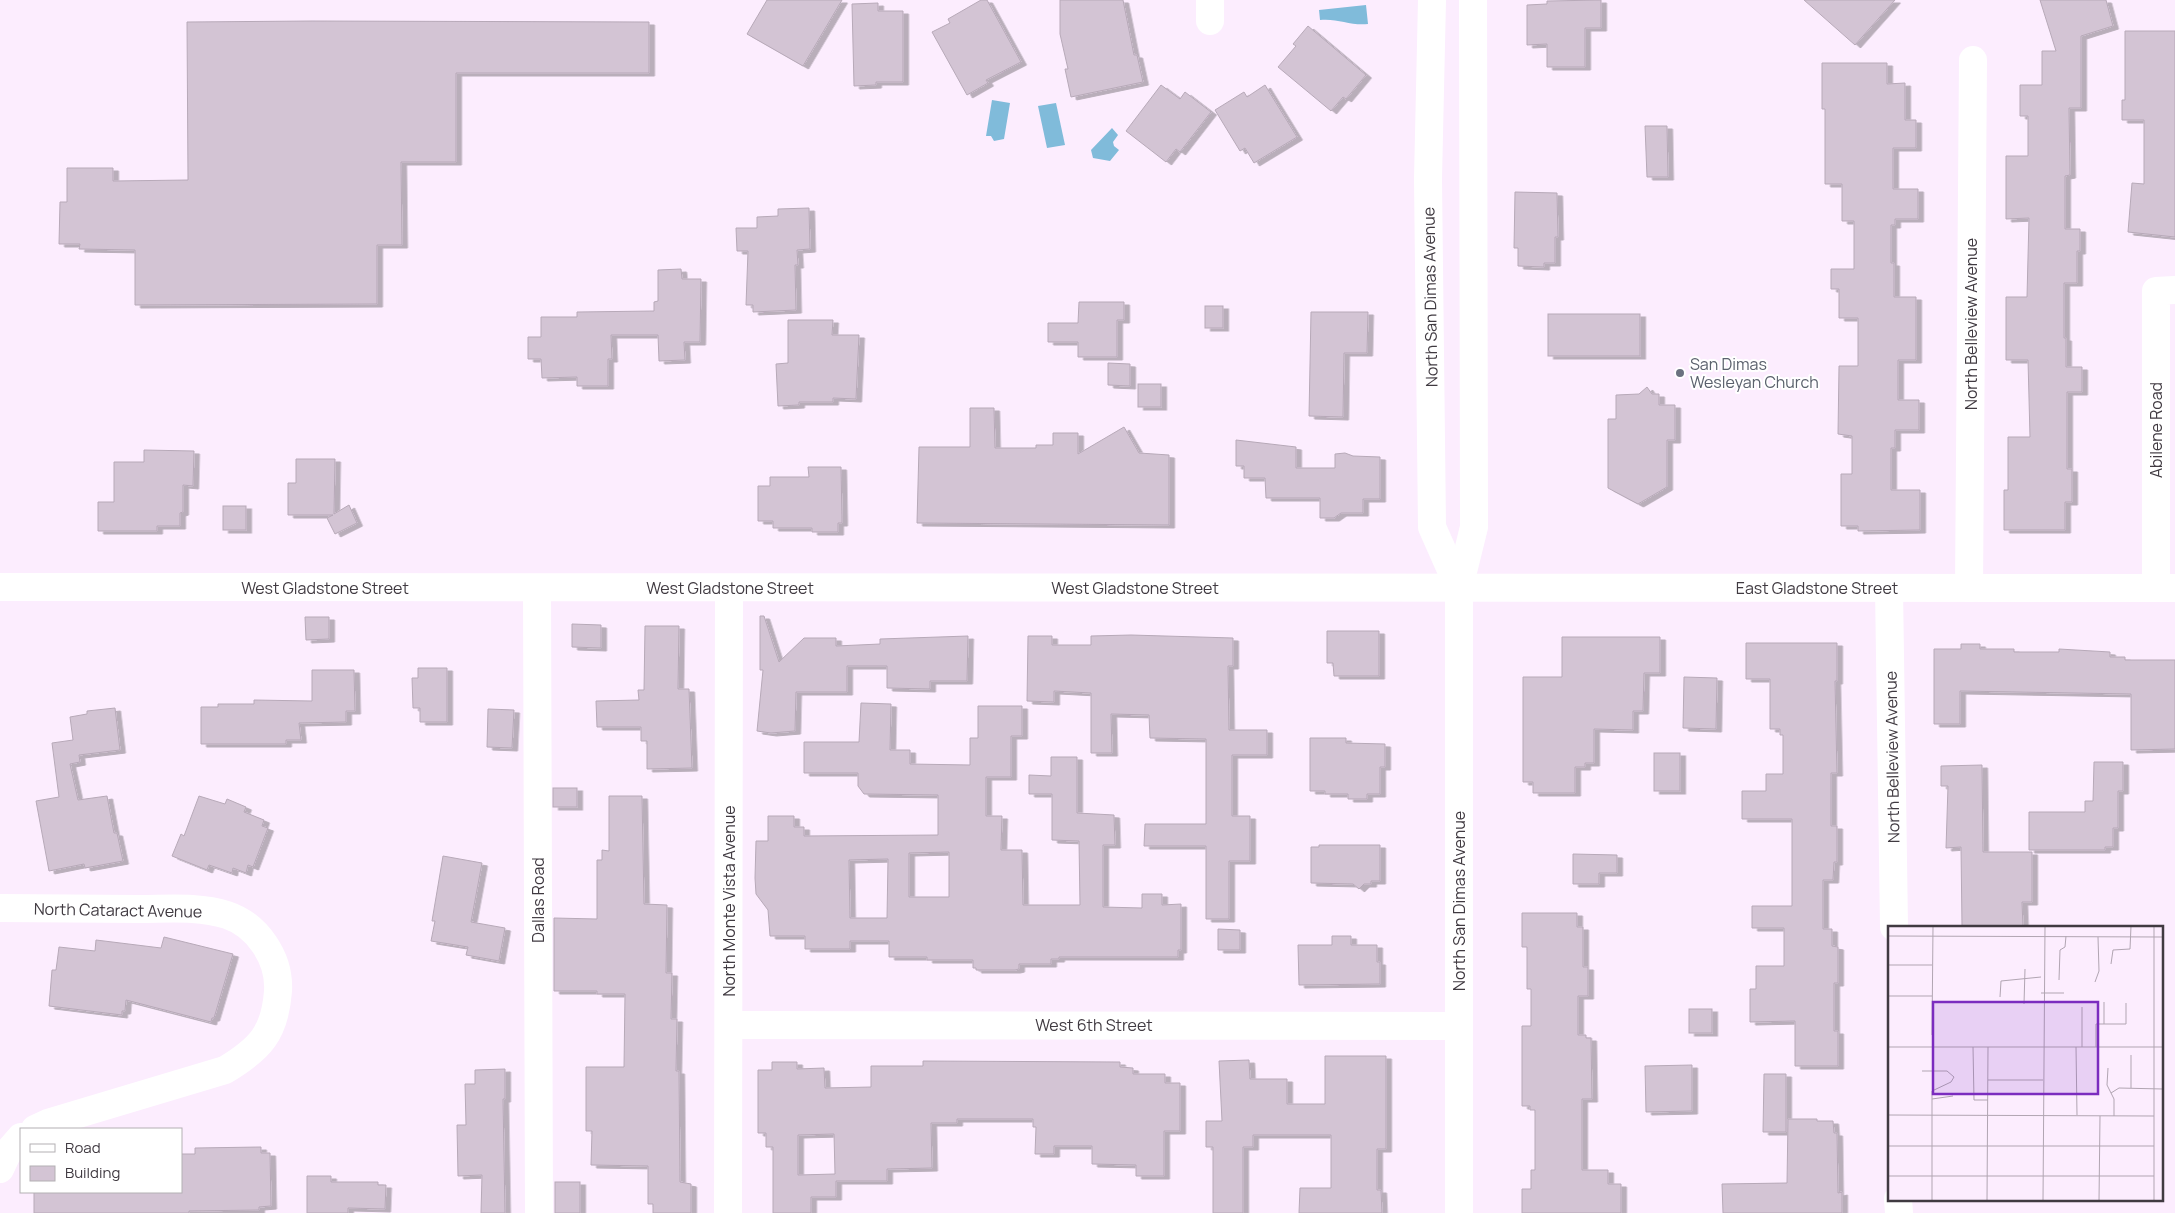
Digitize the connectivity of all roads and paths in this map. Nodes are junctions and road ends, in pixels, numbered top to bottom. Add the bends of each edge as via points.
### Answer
1 (1432, 0) edge
2 (1473, 0) edge
3 (1973, 60) dead end
4 (2175, 290) edge
5 (0, 587) edge
6 (537, 588) junction
7 (729, 588) junction
8 (1459, 588) junction
9 (1889, 588) junction
10 (1969, 588) junction
11 (2166, 588) edge
12 (0, 908) edge
13 (1894, 926) edge
14 (729, 1025) junction
15 (1459, 1026) junction
16 (36, 1128) edge
17 (20, 1138) edge
18 (0, 1168) edge
19 (1898, 1200) edge
20 (539, 1213) edge
21 (728, 1213) edge
22 (1459, 1213) edge
23 (1899, 1213) edge

1 - 8 street, North San Dimas Avenue via 1428,178 1432,527
2 - 8 street, North San Dimas Avenue via 1474,527
3 - 10 street, North Belleview Avenue
4 - 11 street, Abilene Road via 2156,291
5 - 6 street, West Gladstone Street
6 - 7 street, West Gladstone Street
6 - 20 street, Dallas Road
7 - 8 street, West Gladstone Street
7 - 14 street, North Monte Vista Avenue
8 - 9 street, East Gladstone Street
8 - 15 street, North San Dimas Avenue
9 - 10 street, East Gladstone Street
9 - 13 street, North Belleview Avenue
10 - 11 street, East Gladstone Street
12 - 16 street, North Cataract Avenue via 195,909 227,915 251,927 272,955 278,986 277,1007 271,1026 262,1043 244,1059 224,1070
14 - 15 street, West 6th Street
14 - 21 street, North Monte Vista Avenue
15 - 22 street, North San Dimas Avenue
17 - 18 street
19 - 23 street

